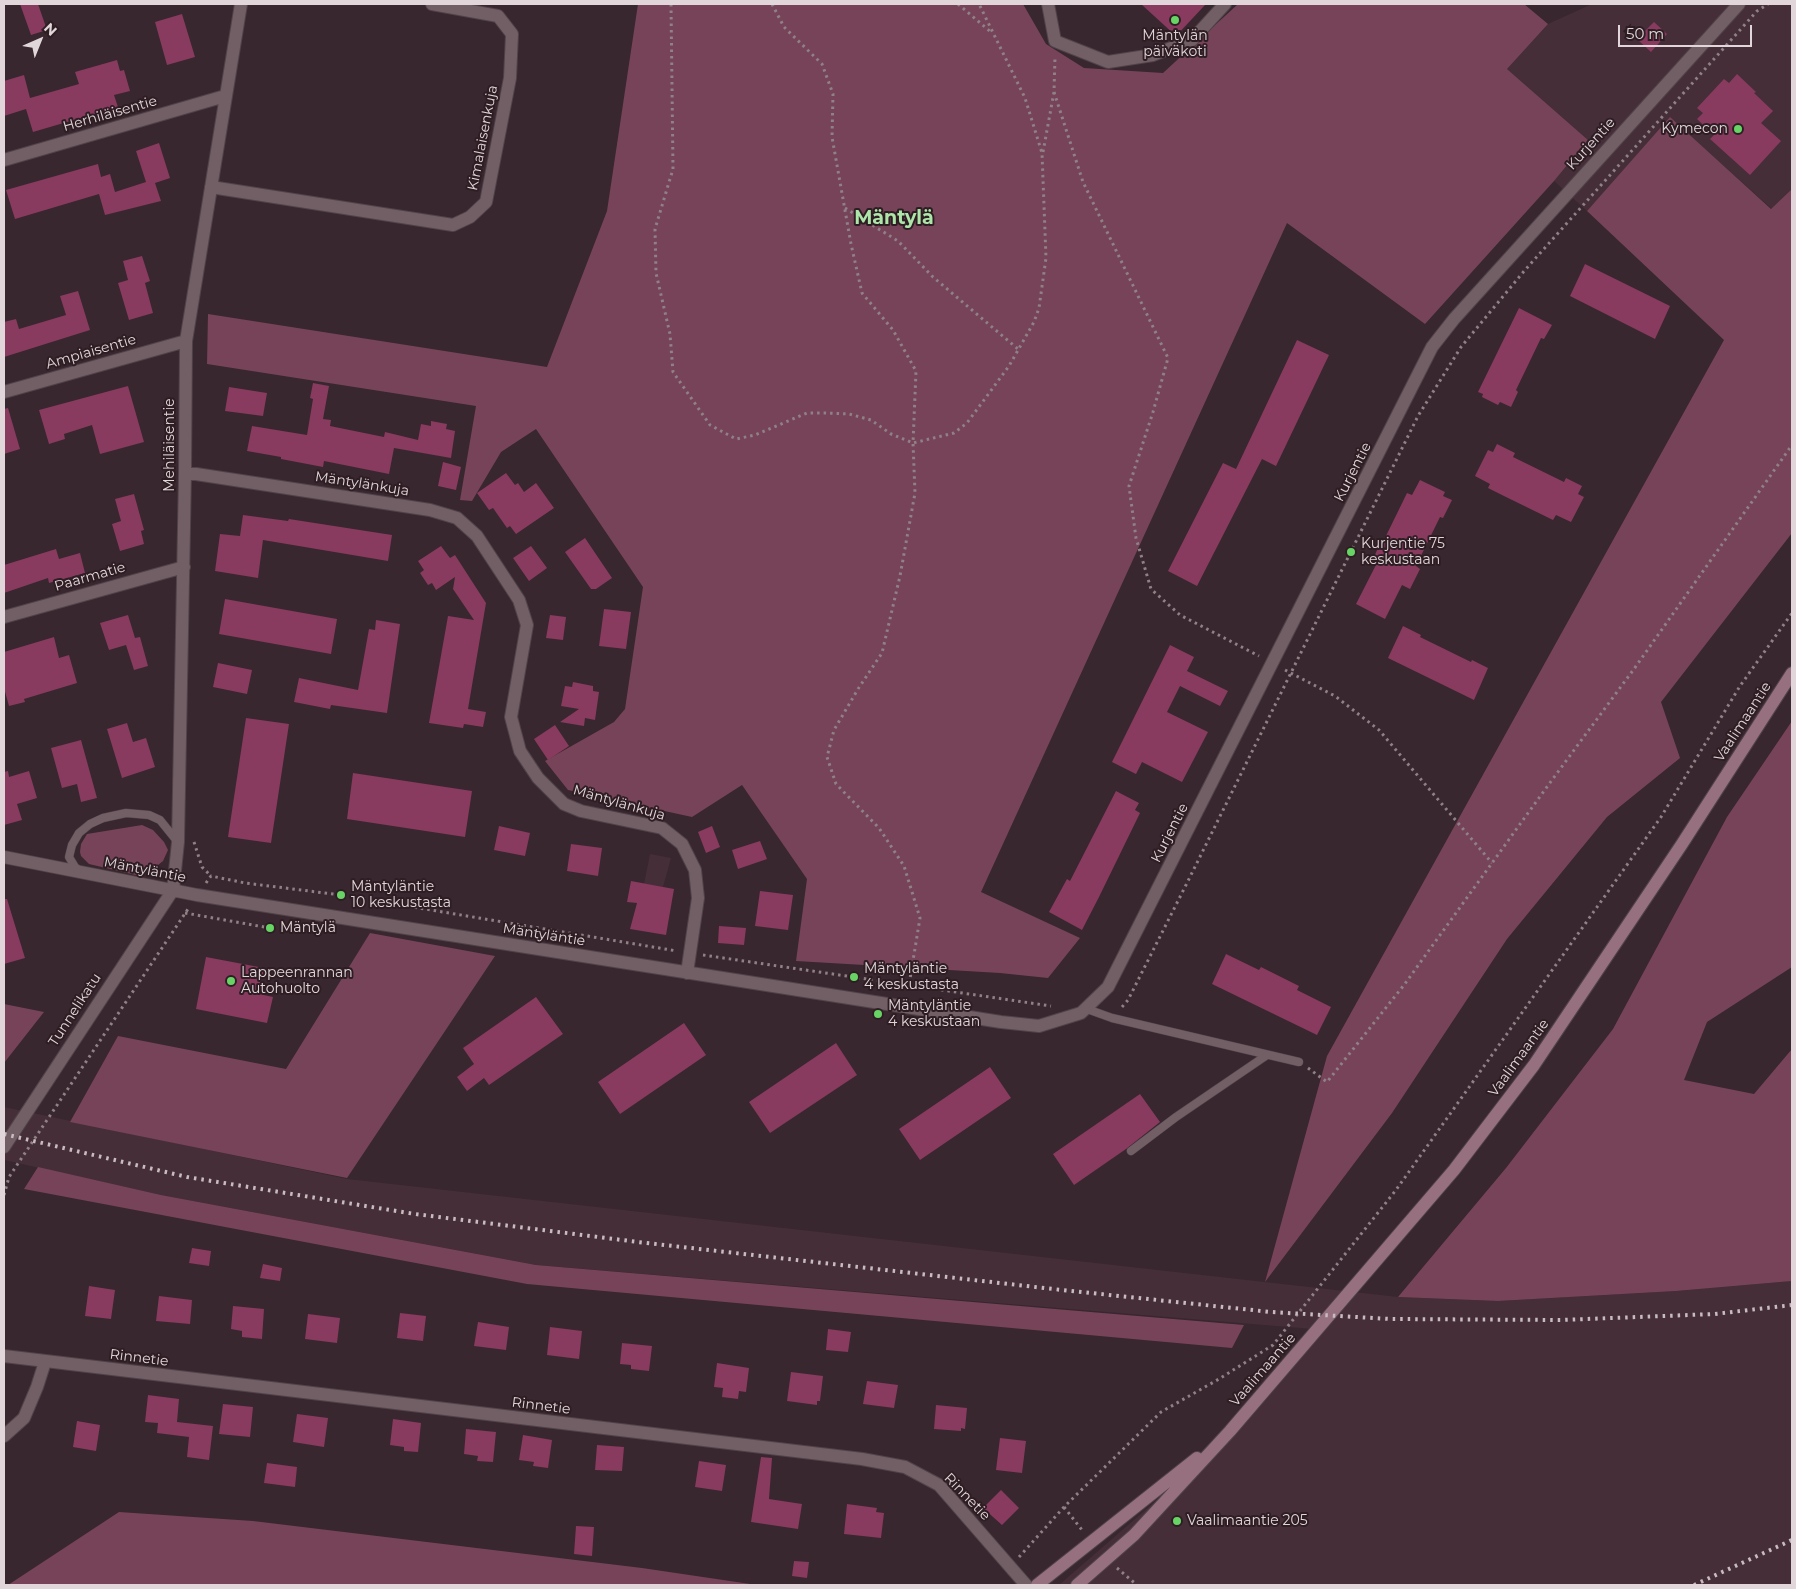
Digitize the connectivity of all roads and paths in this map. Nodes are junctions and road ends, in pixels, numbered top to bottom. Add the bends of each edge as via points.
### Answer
1 (241, 4) edge
2 (432, 4) edge
3 (671, 4) edge
4 (772, 4) edge
5 (958, 4) edge
6 (979, 4) edge
7 (1048, 4) edge
8 (1225, 4) edge
9 (1739, 4) edge
10 (1768, 4) edge
11 (994, 35) junction
12 (1055, 41) junction
13 (1054, 92) junction
14 (225, 96) junction
15 (1042, 153) junction
16 (4, 160) edge
17 (211, 187) junction
18 (845, 208) junction
19 (186, 341) junction
20 (1018, 349) junction
21 (4, 392) edge
22 (913, 443) junction
23 (1792, 445) edge
24 (185, 474) junction
25 (184, 567) junction
26 (1792, 613) edge
27 (4, 617) edge
28 (1273, 663) junction
29 (1291, 673) junction
30 (1792, 673) edge
31 (193, 838) dead end
32 (178, 842) junction
33 (4, 857) edge
34 (1492, 863) junction
35 (83, 874) junction
36 (212, 876) junction
37 (172, 890) junction
38 (197, 895) junction
39 (185, 912) junction
40 (270, 928) dead end
41 (689, 952) junction
42 (687, 973) junction
43 (909, 985) junction
44 (1080, 1013) junction
45 (1112, 1018) junction
46 (1267, 1055) junction
47 (1299, 1062) joint
48 (4, 1147) edge
49 (1131, 1151) dead end
50 (4, 1195) edge
51 (4, 1356) edge
52 (45, 1362) junction
53 (1230, 1431) junction
54 (4, 1436) edge
55 (1010, 1567) junction
56 (1026, 1585) edge
57 (1037, 1585) edge
58 (1077, 1585) edge

1 - 14 street, Mehiläisentie
2 - 17 street, Kimalaisenkuja via 498,16 512,34 510,78 486,202 470,217 453,225
3 - 22 path via 673,169 656,229 656,274 670,334 673,372 710,425 736,439 807,413 826,413 872,420 891,434
4 - 18 path via 784,27 822,64 833,94 832,137
5 - 11 path
6 - 11 path
7 - 12 street
8 - 12 street via 1192,40 1153,55 1108,62
9 - 28 street, Kurjentie via 1454,319 1432,348
10 - 29 path via 1757,11 1461,347 1418,416
11 - 15 path via 1025,98
12 - 13 path
13 - 15 path
13 - 28 path via 1083,182 1168,358 1129,486 1136,538 1151,588 1180,615
14 - 16 street, Herhiläisentie
14 - 17 street, Mehiläisentie
15 - 20 path via 1045,266 1039,308
17 - 19 street, Mehiläisentie
18 - 20 path via 898,241 933,277
18 - 22 path via 862,292 893,330 916,371
19 - 21 street, Ampiaisentie
19 - 24 street, Mehiläisentie
20 - 22 path via 967,423 954,433
22 - 43 path via 915,493 882,653 834,730 827,757 836,784 879,828 904,866 920,918
23 - 34 path
24 - 25 street, Mehiläisentie
24 - 41 street, Mäntylänkuja via 430,510 457,518 477,536 519,600 527,625 510,717 520,750 538,778 564,804 581,811 662,828 682,844 695,870 698,898
25 - 27 street, Paarmatie
25 - 32 street, Mehiläisentie
26 - 55 path via 1740,686 1661,817 1396,1190 1273,1345 1161,1412 1064,1507
28 - 29 path
28 - 44 street, Kurjentie via 1108,987
29 - 34 path via 1335,696 1379,730
29 - 45 path via 1128,1000
30 - 53 main road, Vaalimaantie via 1534,1065 1454,1170
31 - 36 path via 202,867
32 - 35 lane via 160,820 149,815 126,812 103,818 79,833 72,845 69,857
32 - 37 street, Mehiläisentie
33 - 35 street, Mäntyläntie
34 - 47 path via 1404,985 1327,1082
35 - 37 street, Mäntyläntie
36 - 38 path
36 - 41 path
37 - 38 street, Mäntyläntie
37 - 48 street, Tunnelikatu
38 - 39 path
38 - 42 street, Mäntyläntie
39 - 40 path
39 - 50 path via 9,1177
41 - 42 street, Mäntylänkuja
41 - 43 path
42 - 44 street, Mäntyläntie via 1039,1026
43 - 44 path
44 - 45 lane
45 - 46 lane
46 - 47 lane
46 - 49 lane
51 - 52 street, Rinnetie
52 - 54 street via 24,1418
52 - 55 street, Rinnetie via 862,1459 905,1467 939,1486
53 - 57 main road, Vaalimaantie
53 - 58 main road, Vaalimaantie via 1134,1535
55 - 56 street, Rinnetie

